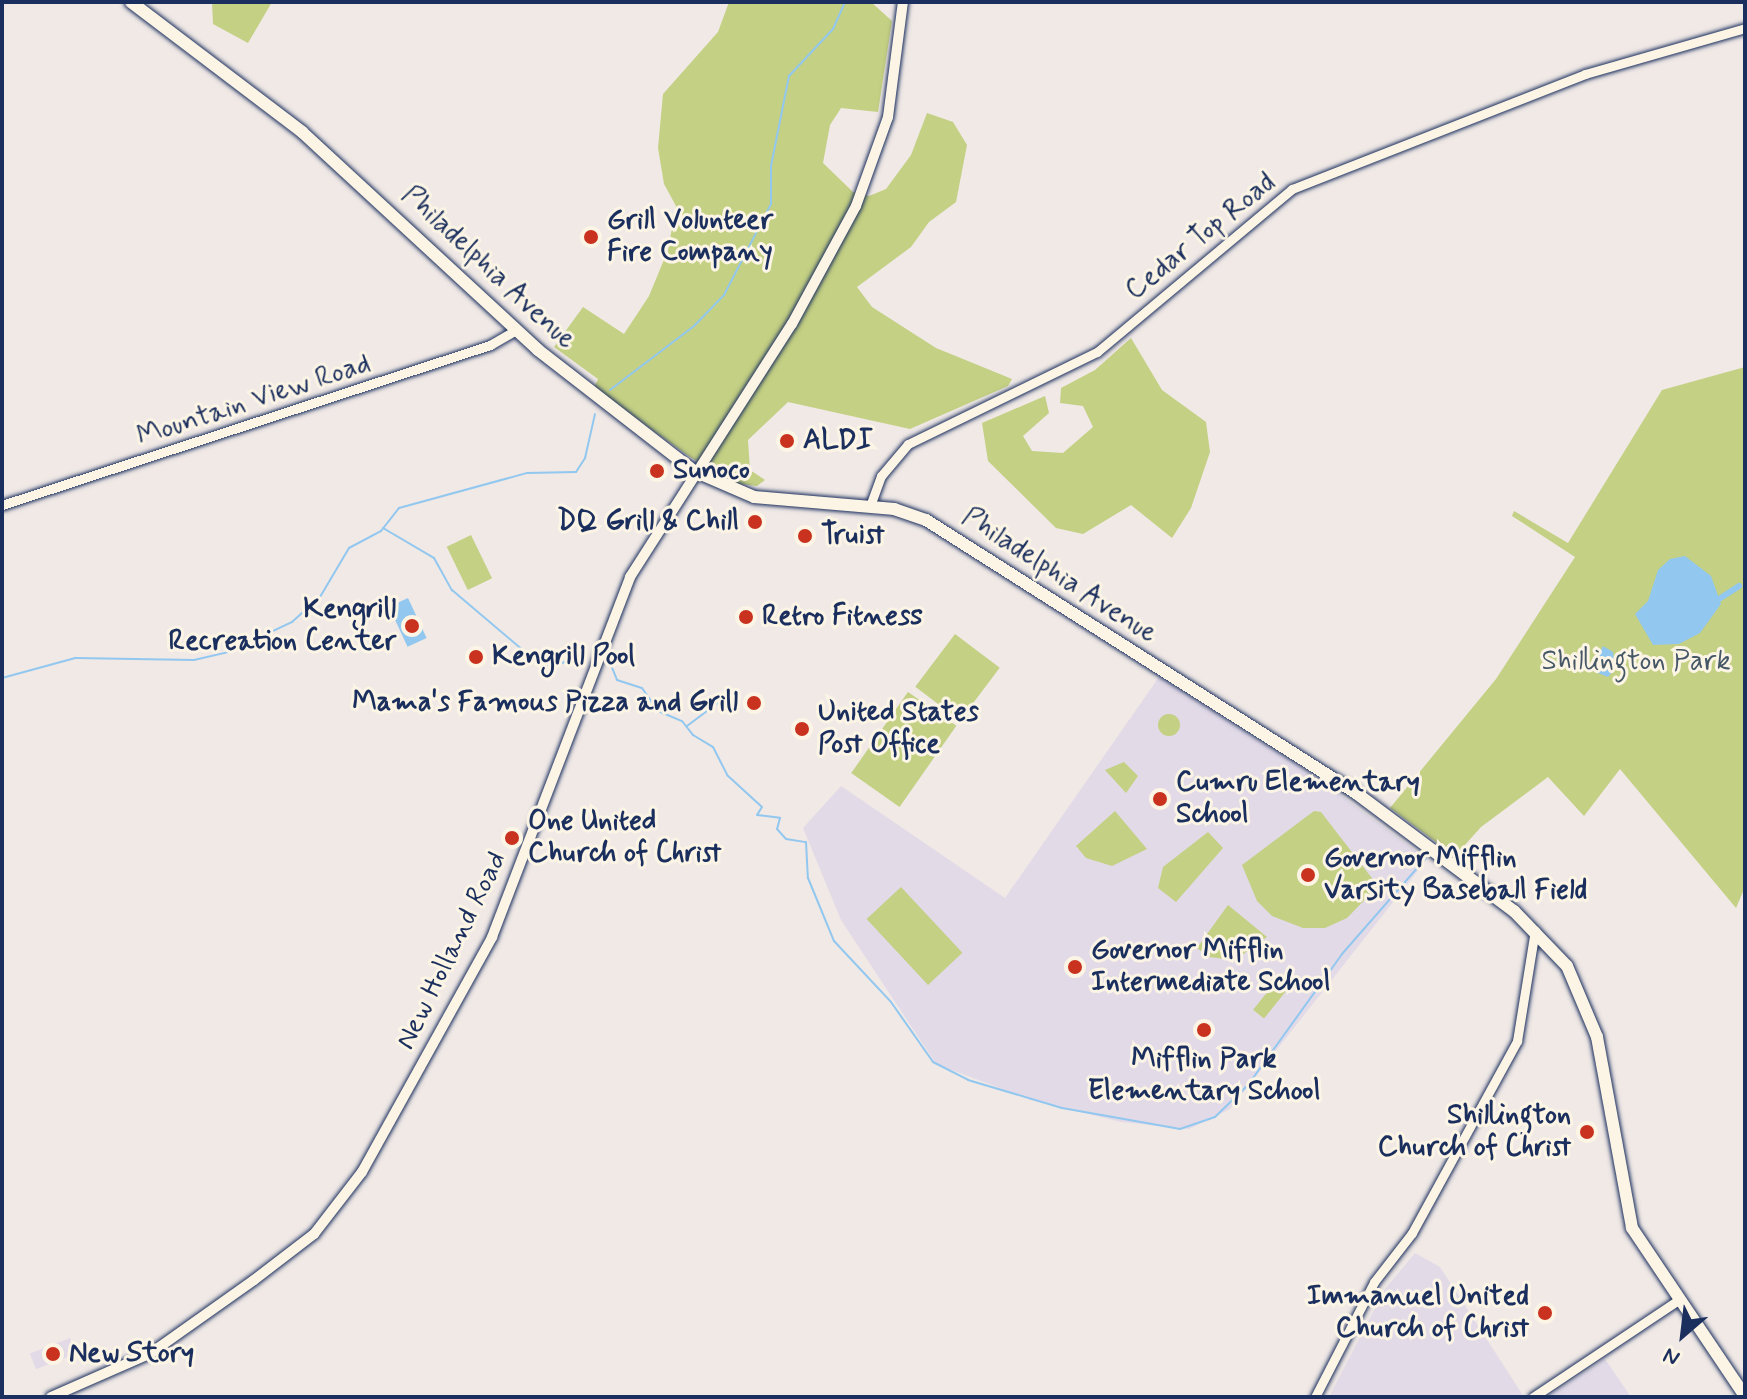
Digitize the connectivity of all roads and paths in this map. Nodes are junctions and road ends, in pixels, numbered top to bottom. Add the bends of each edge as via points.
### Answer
1 (131, 2) edge
2 (903, 2) edge
3 (1745, 28) edge
4 (516, 330) junction
5 (694, 471) junction
6 (2, 505) edge
7 (870, 506) junction
8 (1535, 930) junction
9 (1680, 1299) junction
10 (67, 1394) edge
11 (1745, 1396) edge
12 (51, 1397) edge
13 (1315, 1397) edge
14 (1533, 1397) edge

1 - 4 main road, Philadelphia Avenue via 333,158
2 - 5 main road, New Holland Road via 888,117 865,185 792,324
3 - 7 street, Cedar Top Road via 1585,74 1292,189 1097,352 908,444 881,476
4 - 5 main road, Philadelphia Avenue
4 - 6 street, Mountain View Road via 490,345
5 - 7 main road, Philadelphia Avenue via 729,491 754,497
5 - 10 main road, New Holland Road via 618,603 492,937 340,1206 295,1249 164,1345
7 - 8 main road, Philadelphia Avenue via 900,510 937,525 1356,793
8 - 9 main road, Philadelphia Avenue via 1567,966 1588,1013 1602,1061 1627,1216
8 - 13 street via 1517,1041 1412,1233 1374,1282
9 - 11 main road, Philadelphia Avenue
9 - 14 street
10 - 12 main road, New Holland Road

